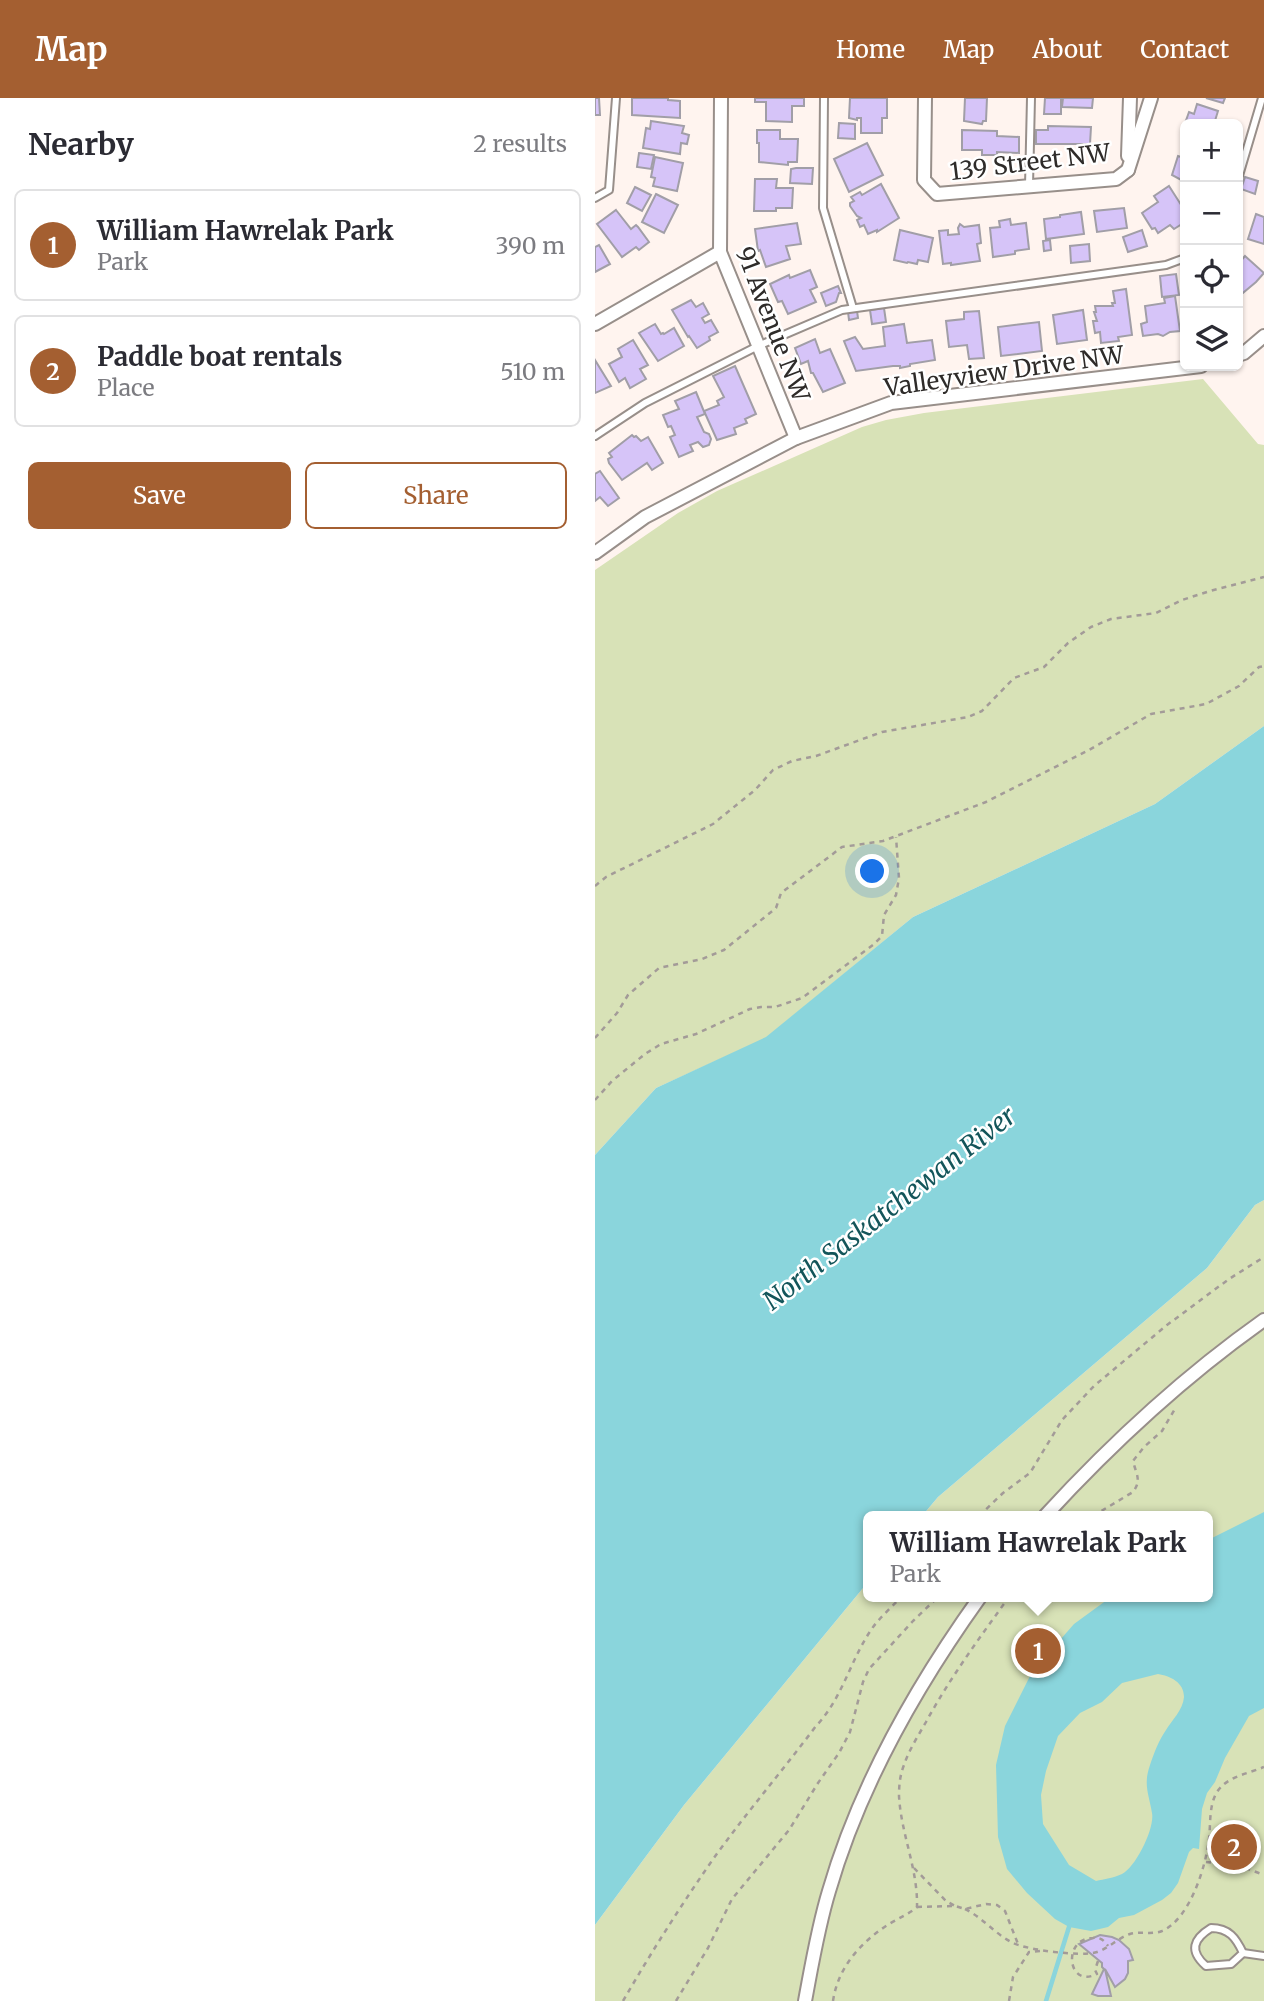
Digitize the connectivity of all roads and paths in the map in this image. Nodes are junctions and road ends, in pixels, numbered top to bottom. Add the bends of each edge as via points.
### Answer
1 (616, 98) edge
2 (721, 98) edge
3 (824, 98) edge
4 (925, 98) edge
5 (1031, 98) edge
6 (1130, 98) edge
7 (1151, 98) edge
8 (1262, 98) edge
9 (1243, 161) edge
10 (1128, 170) junction
11 (1029, 186) junction
12 (595, 198) edge
13 (720, 252) junction
14 (1180, 260) edge
15 (853, 308) junction
16 (595, 324) edge
17 (1264, 335) edge
18 (758, 346) junction
19 (1243, 353) edge
20 (1180, 369) edge
21 (595, 436) edge
22 (796, 438) junction
23 (595, 553) edge
24 (1264, 578) edge
25 (1264, 666) edge
26 (896, 836) junction
27 (595, 886) edge
28 (595, 1038) edge
29 (595, 1100) edge
30 (1264, 1257) edge
31 (1264, 1320) edge
32 (1178, 1405) dead end
33 (984, 1511) edge
34 (1050, 1511) edge
35 (1101, 1511) edge
36 (896, 1602) edge
37 (933, 1602) edge
38 (977, 1602) edge
39 (1005, 1602) edge
40 (1264, 1767) edge
41 (1206, 1863) junction
42 (913, 1868) junction
43 (1264, 1875) edge
44 (955, 1906) junction
45 (917, 1907) junction
46 (965, 1909) junction
47 (1019, 1945) junction
48 (1108, 1946) junction
49 (1046, 1950) junction
50 (1070, 1954) junction
51 (1243, 1954) junction
52 (1264, 1956) edge
53 (1098, 1961) dead end
54 (623, 2001) edge
55 (676, 2001) edge
56 (805, 2001) edge
57 (833, 2001) edge
58 (1009, 2001) edge

1 - 12 lane via 609,190
2 - 13 street, 91 Avenue NW
3 - 15 lane via 823,208
4 - 11 street, 139 Street NW via 924,180 937,194
5 - 11 lane
6 - 10 street
7 - 10 street
8 - 9 lane
10 - 11 street, 139 Street NW via 1116,178
13 - 16 street
13 - 18 street, 91 Avenue NW
14 - 15 lane
15 - 18 lane
17 - 19 street
18 - 21 lane via 645,403
18 - 22 street, 91 Avenue NW
20 - 22 street, Valleyview Drive NW via 891,404
22 - 23 street, Valleyview Drive NW via 645,517
24 - 27 path via 1182,600 1156,613 1111,619 1091,627 1044,667 1014,678 982,711 968,717 883,732 792,761 773,770 713,824
25 - 26 path via 1206,704 1151,714 986,802
26 - 28 path via 842,847 781,893 776,908 725,950 659,968 628,995
26 - 29 path via 896,895 884,915 882,936 873,945 802,998 751,1009 661,1044 611,1081
30 - 33 path via 1167,1325 1094,1386 1062,1420 1030,1473
31 - 34 street via 1161,1401
32 - 35 path via 1162,1431 1133,1461 1137,1487
36 - 54 path via 872,1629 826,1716 718,1853
37 - 55 path via 869,1669 839,1753 789,1830 732,1899
38 - 56 street via 935,1664 859,1806 823,1910
39 - 42 path via 933,1709 903,1766 901,1816
40 - 41 path via 1219,1788 1212,1807
41 - 43 path via 1240,1866
41 - 48 path via 1174,1923 1153,1933 1128,1935
42 - 44 path
42 - 45 path
44 - 45 path
44 - 46 path
45 - 57 path via 862,1945 839,1977
46 - 47 path
46 - 47 path via 1000,1907
47 - 49 path
48 - 50 path via 1097,1952
48 - 50 path via 1091,1937
49 - 50 path
49 - 58 path via 1029,1952 1013,1977
50 - 53 path via 1073,1967 1083,1977 1097,1974
51 - 51 lane via 1238,1942 1221,1928 1199,1935 1194,1948 1206,1966 1231,1964
51 - 52 lane

